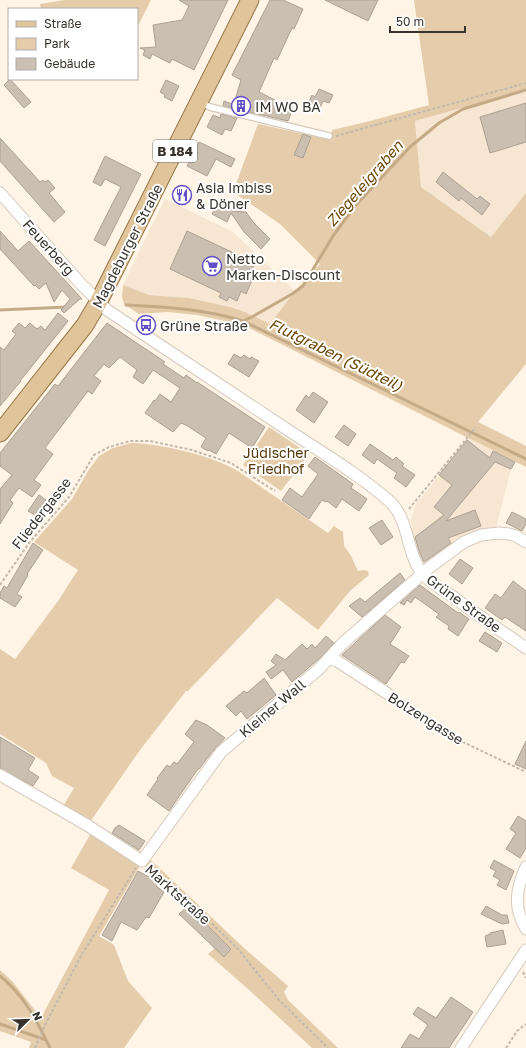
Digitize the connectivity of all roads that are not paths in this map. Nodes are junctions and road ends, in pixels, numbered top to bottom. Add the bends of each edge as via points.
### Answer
1 (250, 0) edge
2 (199, 102) junction
3 (329, 136) road end
4 (0, 193) edge
5 (99, 301) junction
6 (0, 433) edge
7 (526, 542) edge
8 (423, 574) junction
9 (526, 648) edge
10 (329, 658) junction
11 (388, 694) road end
12 (0, 775) edge
13 (142, 861) joint
14 (526, 867) edge
15 (526, 929) edge
16 (526, 950) edge
17 (461, 1048) edge

1 - 2 main road, Magdeburger Straße / B 184
2 - 3 lane via 210,107
2 - 5 main road, Magdeburger Straße / B 184
4 - 5 street, Feuerberg
5 - 6 main road, Magdeburger Straße / B 184 via 81,330
5 - 8 street, Grüne Straße via 107,310 388,499 400,514 411,552
7 - 8 street, Kleiner Wall via 509,534 481,535 464,542
8 - 9 street, Grüne Straße
8 - 10 street, Kleiner Wall
10 - 11 street, Bolzengasse via 338,661
10 - 13 street, Kleiner Wall via 221,752
12 - 13 street, Marktstraße via 87,825
14 - 15 street via 517,894 520,918
16 - 17 street

